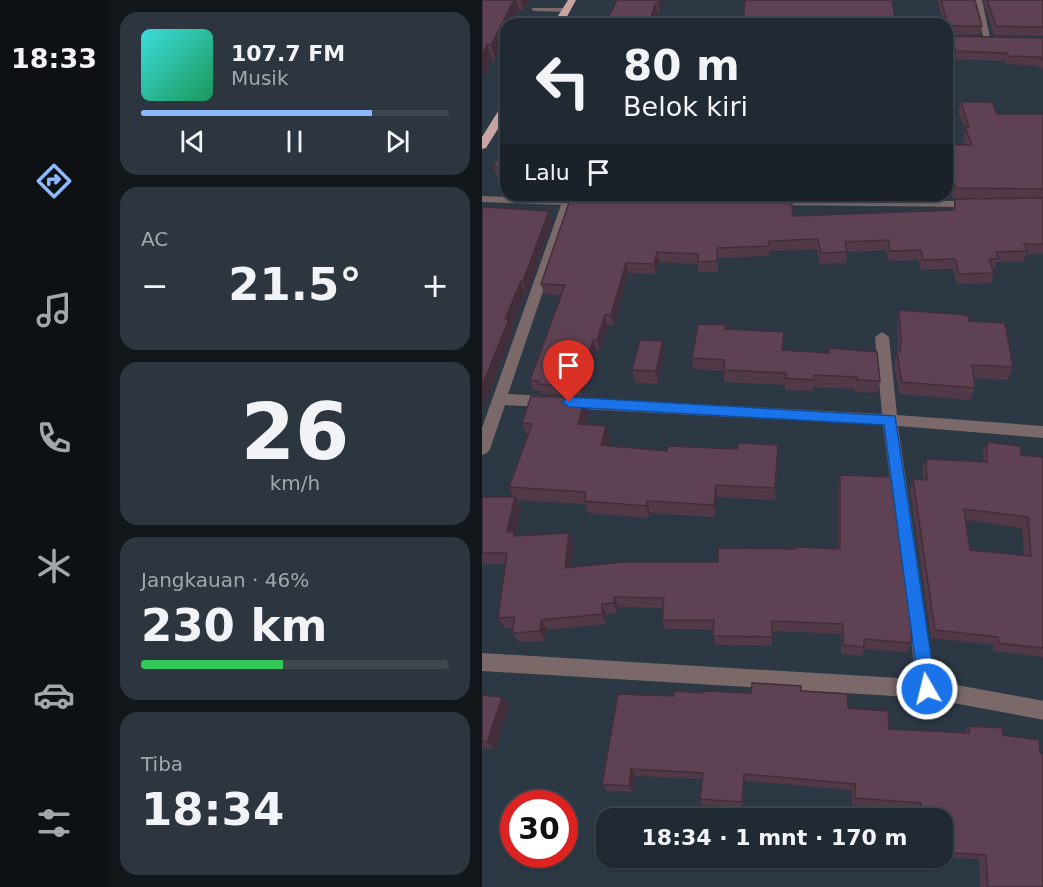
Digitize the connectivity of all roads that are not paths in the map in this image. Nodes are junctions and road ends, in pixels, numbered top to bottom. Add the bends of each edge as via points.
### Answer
1 (572, 0) edge
2 (978, 0) edge
3 (534, 9) dead end
4 (567, 10) junction
5 (562, 18) edge
6 (953, 39) edge
7 (988, 40) junction
8 (999, 40) edge
9 (500, 117) edge
10 (482, 146) edge
11 (482, 199) edge
12 (500, 200) edge
13 (539, 201) edge
14 (568, 202) junction
15 (604, 203) edge
16 (758, 203) edge
17 (984, 204) edge
18 (882, 337) dead end
19 (500, 399) junction
20 (890, 420) junction
21 (1043, 432) edge
22 (482, 449) edge
23 (482, 662) edge
24 (927, 689) junction
25 (1043, 711) edge

1 - 4 highway
2 - 7 street
3 - 4 lane
4 - 5 highway
6 - 7 street
7 - 8 street
9 - 10 highway
11 - 12 street
13 - 14 street
14 - 15 street
14 - 19 street
16 - 17 street
18 - 20 street
19 - 20 street
19 - 22 street
20 - 21 street
20 - 24 street
23 - 24 street
24 - 25 street

